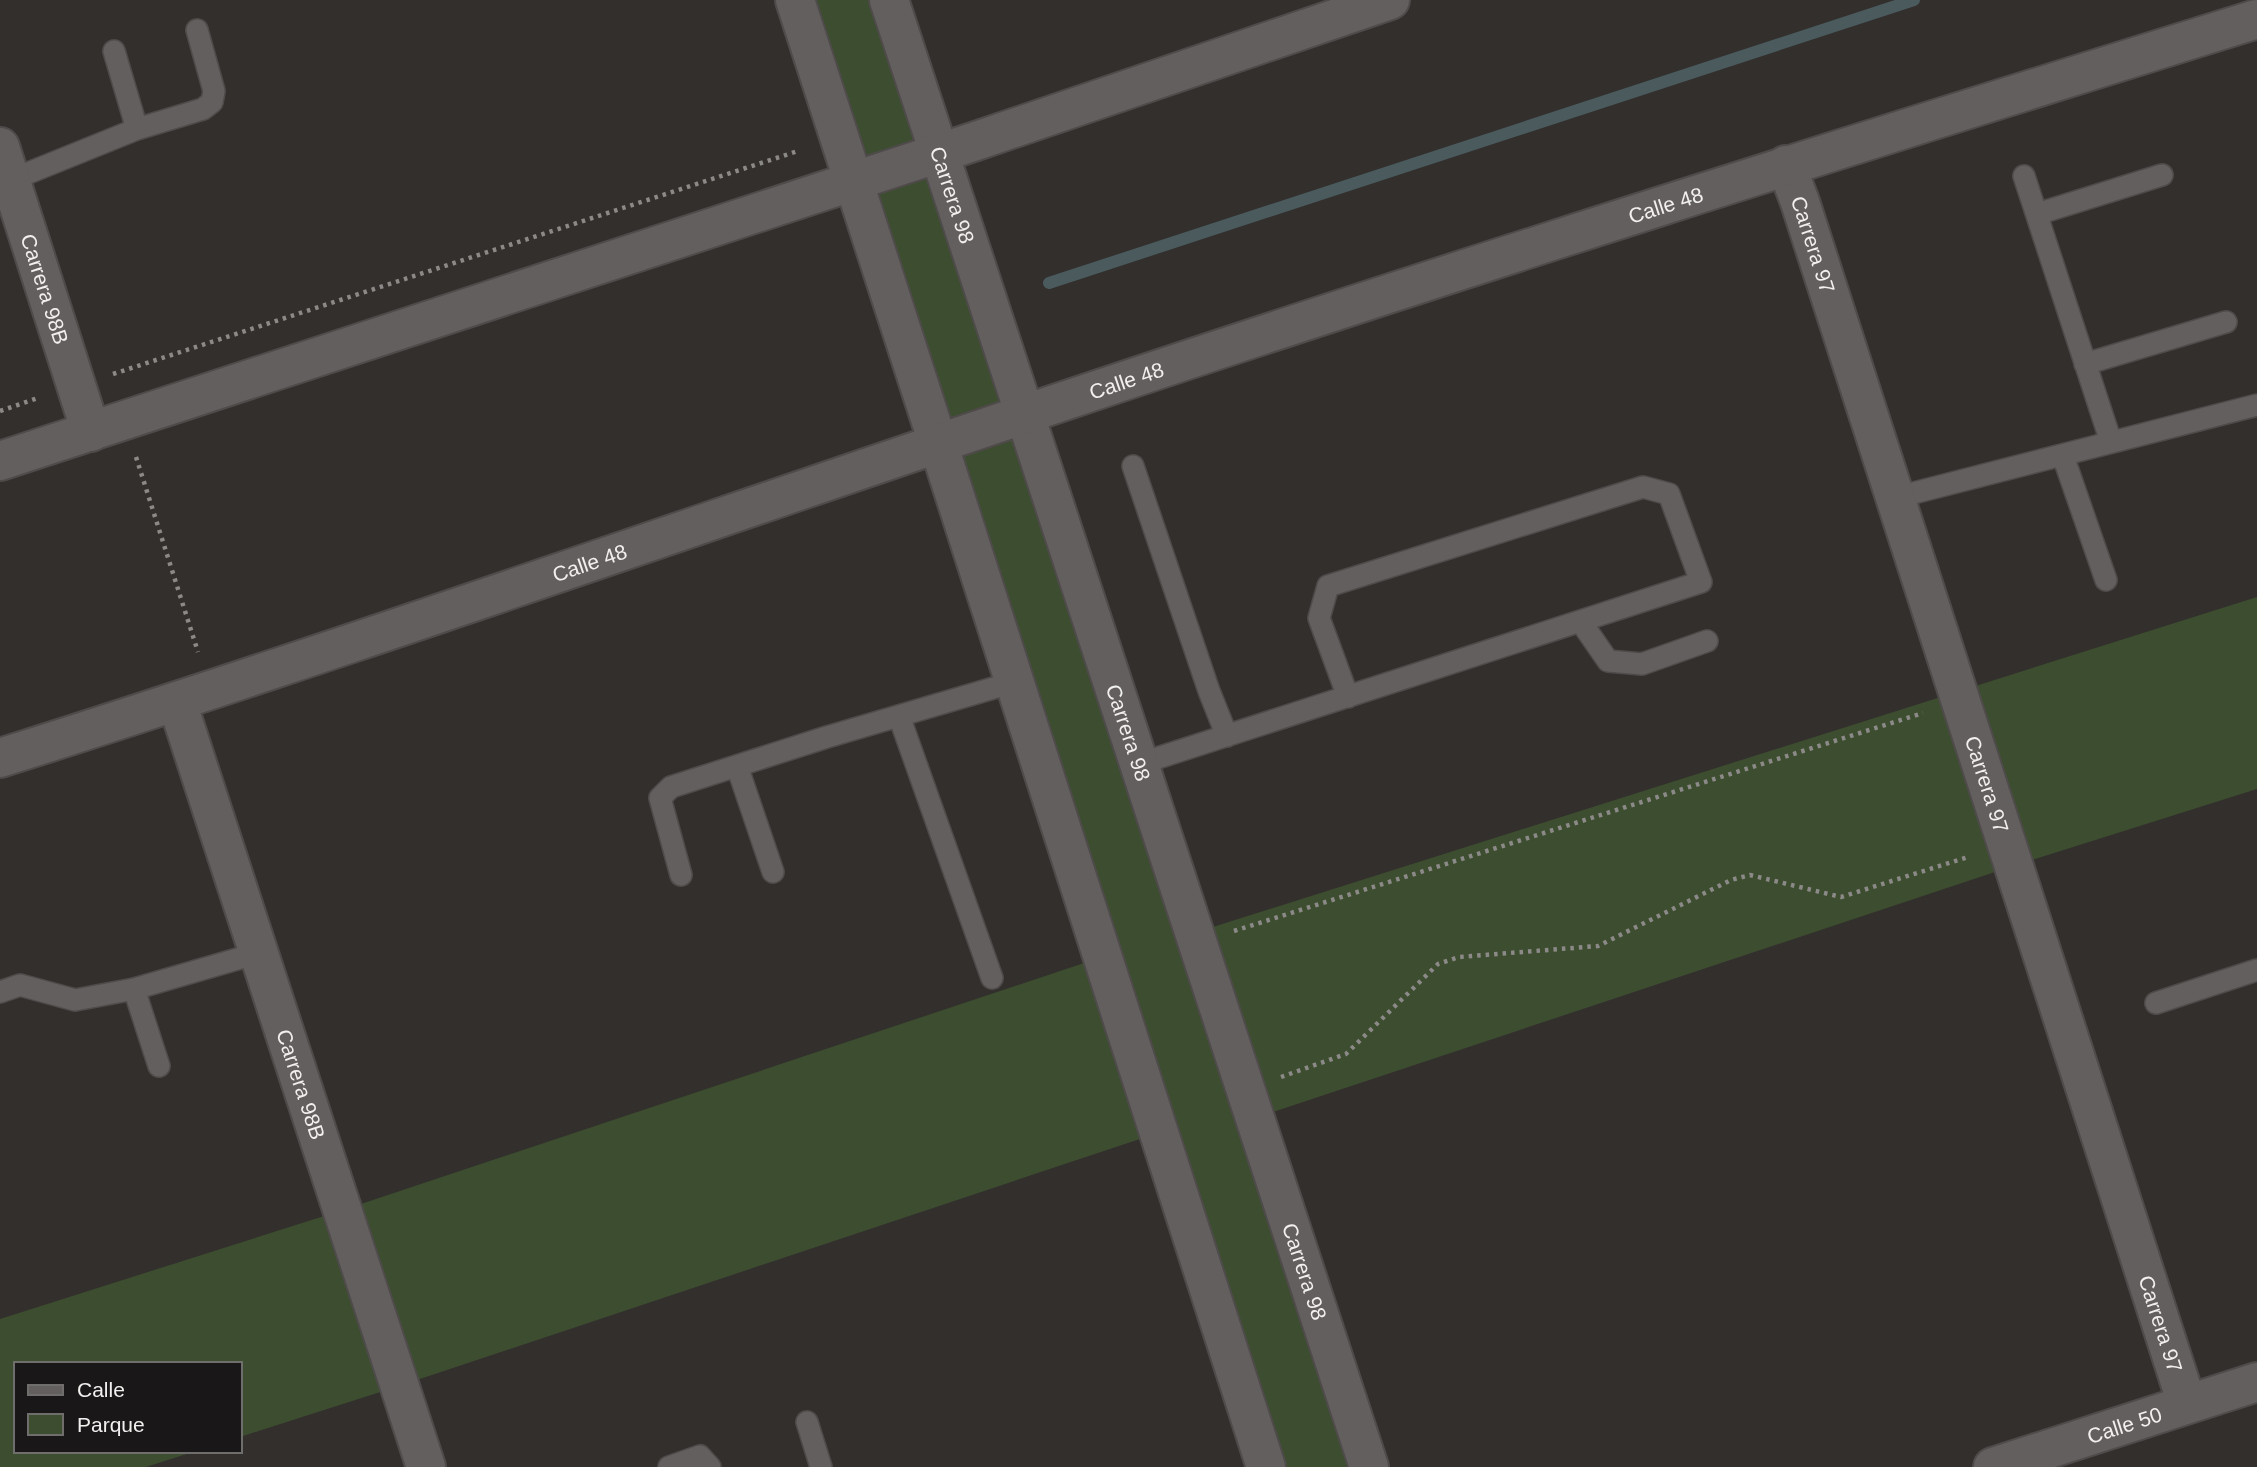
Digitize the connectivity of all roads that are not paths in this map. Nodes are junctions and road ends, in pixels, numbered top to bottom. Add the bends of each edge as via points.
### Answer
1 (795, 0) edge
2 (889, 0) edge
3 (1390, 0) edge
4 (2257, 19) edge
5 (197, 30) dead end
6 (114, 51) dead end
7 (137, 129) junction
8 (939, 153) junction
9 (5, 163) edge
10 (1786, 165) junction
11 (2162, 175) dead end
12 (2024, 176) dead end
13 (852, 180) junction
14 (2037, 214) junction
15 (2226, 322) dead end
16 (2085, 364) junction
17 (2257, 405) edge
18 (1025, 415) junction
19 (108, 427) junction
20 (2111, 442) junction
21 (939, 443) junction
22 (2063, 456) junction
23 (0, 461) edge
24 (1133, 466) dead end
25 (1894, 498) junction
26 (2106, 580) dead end
27 (1581, 621) junction
28 (1707, 640) dead end
29 (1014, 682) junction
30 (194, 697) junction
31 (1348, 697) junction
32 (899, 716) junction
33 (1227, 736) junction
34 (0, 758) edge
35 (1139, 764) junction
36 (737, 766) junction
37 (773, 872) dead end
38 (681, 875) dead end
39 (258, 953) junction
40 (2257, 970) edge
41 (992, 978) dead end
42 (134, 989) junction
43 (0, 992) edge
44 (2156, 1003) dead end
45 (159, 1066) dead end
46 (2257, 1382) edge
47 (2187, 1404) junction
48 (807, 1422) dead end
49 (426, 1467) edge
50 (669, 1467) edge
51 (710, 1467) edge
52 (821, 1467) edge
53 (1266, 1467) edge
54 (1369, 1467) edge
55 (1993, 1467) edge

1 - 13 street
2 - 8 street, Carrera 98
3 - 8 street
4 - 10 street, Calle 48
5 - 7 lane via 214,90 212,102 203,109
6 - 7 lane
7 - 9 lane
8 - 13 street
8 - 18 street, Carrera 98
9 - 19 street, Carrera 98B via 77,385
10 - 18 street, Calle 48
10 - 25 street, Carrera 97
11 - 14 lane
12 - 14 lane
13 - 19 street
13 - 21 street
14 - 16 lane
15 - 16 lane
16 - 20 lane
17 - 20 lane
18 - 21 street, Calle 48
18 - 35 street, Carrera 98
19 - 23 street
20 - 22 lane
21 - 29 street
21 - 30 street, Calle 48
22 - 25 lane
22 - 26 lane
24 - 33 lane
25 - 47 street, Carrera 97
27 - 28 lane via 1608,661 1642,664
27 - 31 lane
27 - 31 lane via 1701,582 1669,494 1643,487 1328,586 1319,618
29 - 32 lane
29 - 53 street
30 - 34 street, Calle 48
30 - 39 street, Carrera 98B
31 - 33 lane
32 - 36 lane
32 - 41 lane
33 - 35 lane
35 - 54 street, Carrera 98
36 - 37 lane
36 - 38 lane via 671,787 660,799
39 - 42 lane
39 - 49 street, Carrera 98B
40 - 44 lane
42 - 43 lane via 75,1000 20,985
42 - 45 lane
46 - 47 street, Calle 50
47 - 55 street, Calle 50
48 - 52 lane
50 - 51 lane via 700,1456

